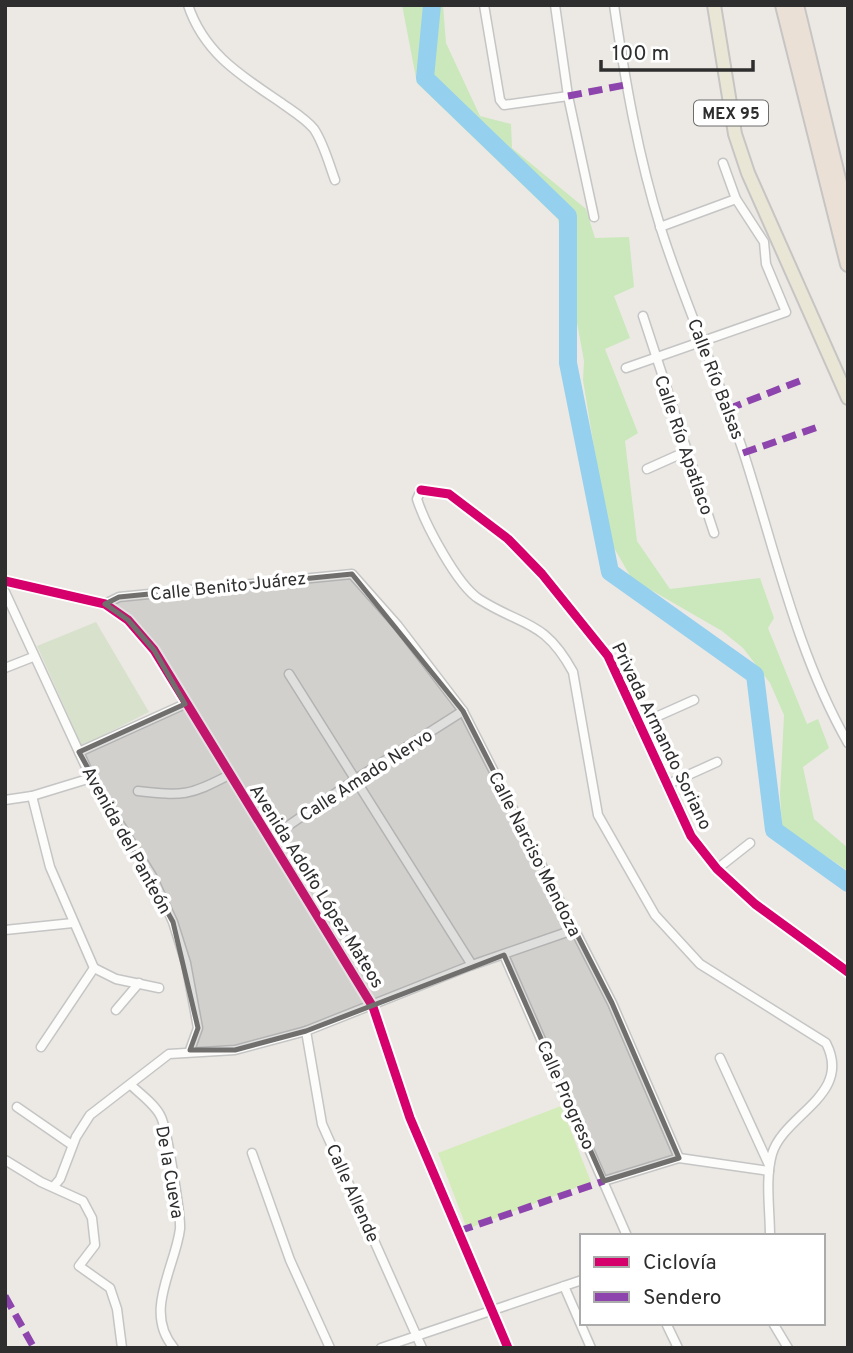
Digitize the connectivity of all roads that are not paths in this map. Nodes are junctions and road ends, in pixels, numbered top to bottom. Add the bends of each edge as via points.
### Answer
1 (188, 5) edge
2 (484, 5) edge
3 (555, 5) edge
4 (614, 5) edge
5 (714, 5) edge
6 (783, 5) edge
7 (796, 5) edge
8 (568, 96) junction
9 (723, 163) dead end
10 (335, 180) dead end
11 (736, 199) junction
12 (594, 217) dead end
13 (848, 220) edge
14 (660, 228) junction
15 (764, 242) junction
16 (779, 244) junction
17 (848, 264) edge
18 (643, 316) dead end
19 (701, 340) junction
20 (655, 358) junction
21 (626, 368) dead end
22 (848, 398) edge
23 (685, 452) junction
24 (647, 469) dead end
25 (714, 533) dead end
26 (352, 574) joint
27 (5, 581) edge
28 (5, 592) edge
29 (106, 604) junction
30 (10, 614) edge
31 (33, 657) junction
32 (5, 668) edge
33 (289, 674) dead end
34 (694, 700) dead end
35 (185, 704) junction
36 (463, 711) junction
37 (638, 725) junction
38 (848, 743) edge
39 (79, 752) junction
40 (717, 762) dead end
41 (229, 775) junction
42 (90, 778) junction
43 (356, 779) junction
44 (666, 785) junction
45 (138, 791) dead end
46 (32, 796) junction
47 (5, 800) edge
48 (269, 839) junction
49 (750, 843) dead end
50 (718, 869) junction
51 (73, 923) junction
52 (5, 930) edge
53 (573, 930) junction
54 (504, 955) junction
55 (472, 965) junction
56 (94, 968) junction
57 (848, 972) edge
58 (139, 984) junction
59 (159, 988) dead end
60 (373, 1007) junction
61 (116, 1010) dead end
62 (306, 1031) junction
63 (41, 1047) dead end
64 (190, 1050) junction
65 (720, 1058) dead end
66 (131, 1085) junction
67 (18, 1107) dead end
68 (72, 1145) junction
69 (252, 1153) dead end
70 (679, 1158) junction
71 (5, 1160) edge
72 (769, 1169) junction
73 (604, 1181) junction
74 (54, 1186) junction
75 (626, 1234) edge
76 (770, 1234) edge
77 (580, 1281) edge
78 (564, 1286) junction
79 (491, 1309) junction
80 (580, 1323) edge
81 (581, 1325) edge
82 (668, 1325) edge
83 (774, 1325) edge
84 (417, 1336) junction
85 (122, 1348) edge
86 (174, 1348) edge
87 (330, 1348) edge
88 (381, 1348) edge
89 (422, 1348) edge
90 (508, 1348) edge
91 (591, 1348) edge
92 (678, 1348) edge
93 (788, 1348) edge

1 - 10 street via 209,48 313,128
2 - 8 street via 504,105
3 - 8 street
4 - 14 street, Calle Río Balsas via 625,85
5 - 16 main road, MEX 95 via 735,134
6 - 17 highway
7 - 13 highway
8 - 12 street
9 - 11 street
11 - 14 street
11 - 15 street
14 - 19 street, Calle Río Balsas
15 - 16 street
15 - 19 street via 766,264 786,312
16 - 22 main road, MEX 95
18 - 20 street, Calle Río Apatlaco
19 - 20 street
19 - 38 street, Calle Río Balsas via 743,453 803,643 827,706
20 - 21 street
20 - 23 street, Calle Río Apatlaco
23 - 24 street
23 - 25 street, Calle Río Apatlaco
26 - 29 street, Calle Benito Juárez via 119,597
26 - 36 street, Calle Narciso Mendoza
27 - 29 street, Avenida Adolfo López Mateos
28 - 30 street, Avenida del Panteón
29 - 35 street, Avenida Adolfo López Mateos via 128,620 154,650
30 - 31 street, Avenida del Panteón
31 - 32 street
31 - 39 street, Avenida del Panteón
33 - 43 street
34 - 37 street
35 - 39 street, Avenida del Panteón
35 - 41 street, Avenida Adolfo López Mateos
36 - 43 street, Calle Amado Nervo
36 - 53 street, Calle Narciso Mendoza
37 - 44 street, Privada Armando Soriano
37 - 72 street, Privada Armando Soriano via 608,656 542,574 508,538 449,494 421,490 417,499 424,519 477,598 529,622 562,652 573,673 598,815 655,915 700,964 826,1043 834,1055 833,1081 778,1140
39 - 42 street, Avenida del Panteón
40 - 44 street
41 - 45 street via 179,796
41 - 48 street, Avenida Adolfo López Mateos
42 - 46 street
42 - 64 street, Avenida del Panteón via 152,876 173,922 198,1028
43 - 48 street, Calle Amado Nervo
43 - 55 street
44 - 50 street, Privada Armando Soriano via 691,836
46 - 47 street
46 - 51 street via 50,867
48 - 60 street, Avenida Adolfo López Mateos
49 - 50 street
50 - 57 street, Privada Armando Soriano via 755,904
51 - 52 street
51 - 56 street
53 - 54 street
53 - 70 street, Calle Narciso Mendoza via 612,1003
54 - 55 street
54 - 73 street, Calle Progreso
55 - 60 street
56 - 58 street
56 - 63 street
58 - 59 street
58 - 61 street
60 - 62 street
60 - 79 street, Avenida Adolfo López Mateos via 410,1118
62 - 64 street via 235,1050
62 - 84 street, Calle Allende via 322,1124
64 - 66 street via 169,1054
65 - 72 street
66 - 68 street via 90,1115
66 - 86 street, De la Cueva via 161,1116 180,1225 174,1259 160,1293 163,1327
67 - 68 street
68 - 74 street
69 - 87 street via 290,1260
70 - 72 street
70 - 73 street
71 - 74 street
72 - 76 street
73 - 75 street, Calle Progreso
74 - 85 street via 83,1201 92,1218 95,1245 79,1266 110,1288
77 - 78 street
78 - 79 street
78 - 80 street
79 - 84 street
79 - 90 street, Avenida Adolfo López Mateos
81 - 91 street
82 - 92 street
83 - 93 street
84 - 88 street
84 - 89 street, Calle Allende

